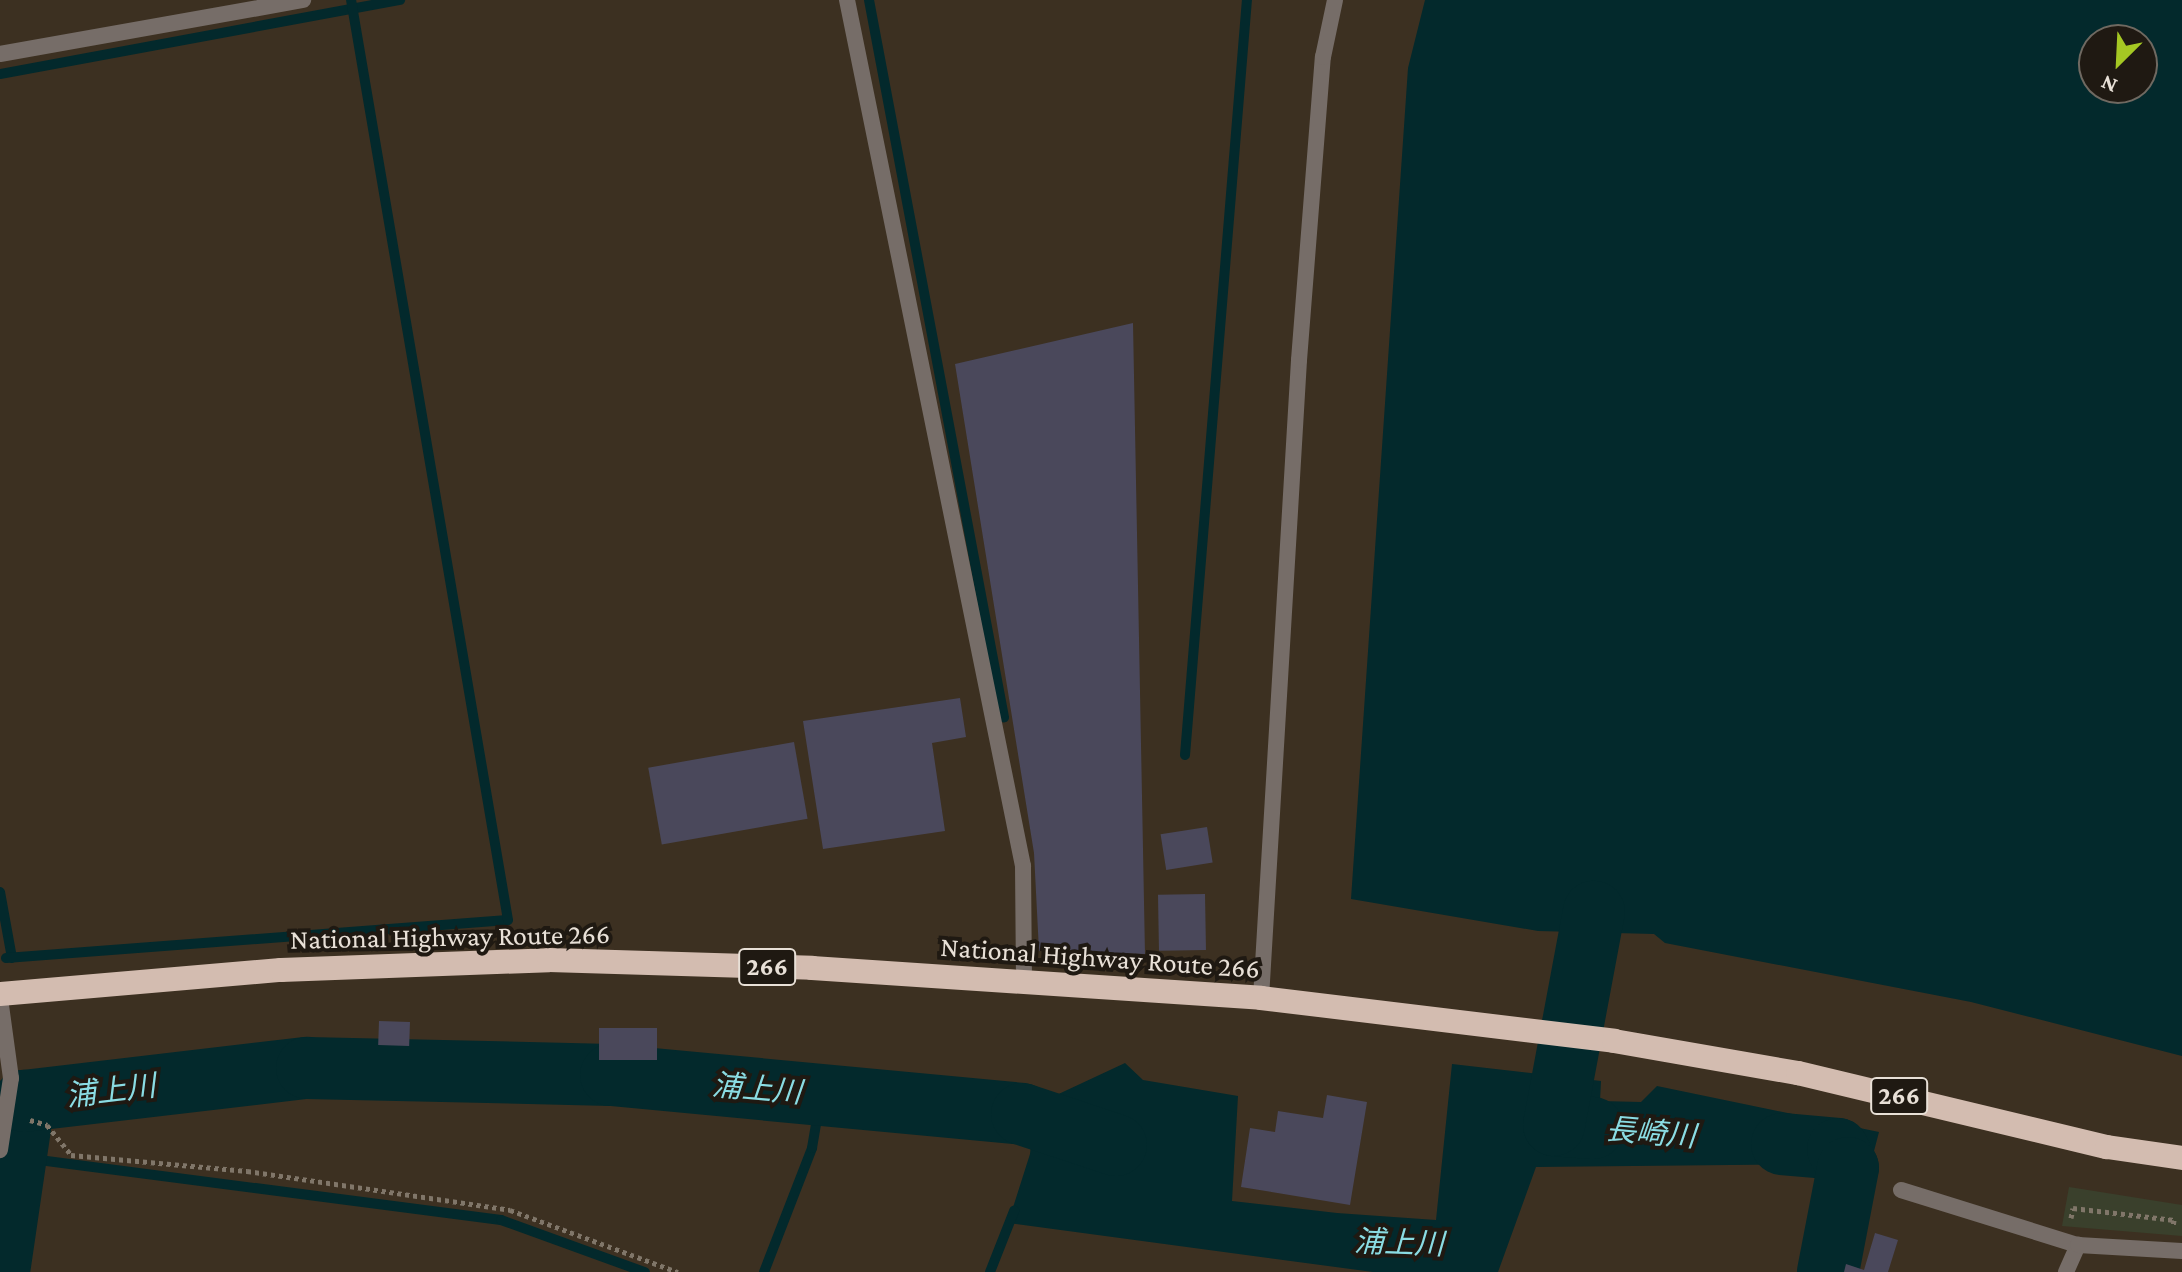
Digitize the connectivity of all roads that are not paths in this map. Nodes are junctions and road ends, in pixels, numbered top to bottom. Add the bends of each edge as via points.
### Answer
1 (303, 0) edge
2 (847, 0) edge
3 (1335, 0) edge
4 (0, 54) edge
5 (1024, 985) junction
6 (0, 996) edge
7 (1261, 998) junction
8 (0, 1150) edge
9 (2182, 1158) edge
10 (1901, 1190) dead end
11 (2078, 1245) junction
12 (2182, 1251) edge
13 (2066, 1272) edge

1 - 4 street
2 - 5 street via 1023,866
3 - 7 street via 1323,57 1300,345
5 - 6 highway, National Highway Route 266 / 266 via 549,960 281,970
5 - 7 highway, National Highway Route 266 / 266
6 - 8 street via 11,1078
7 - 9 highway, National Highway Route 266 / 266 via 1614,1041 1798,1073 2107,1147
10 - 11 street
11 - 12 street
11 - 13 street

